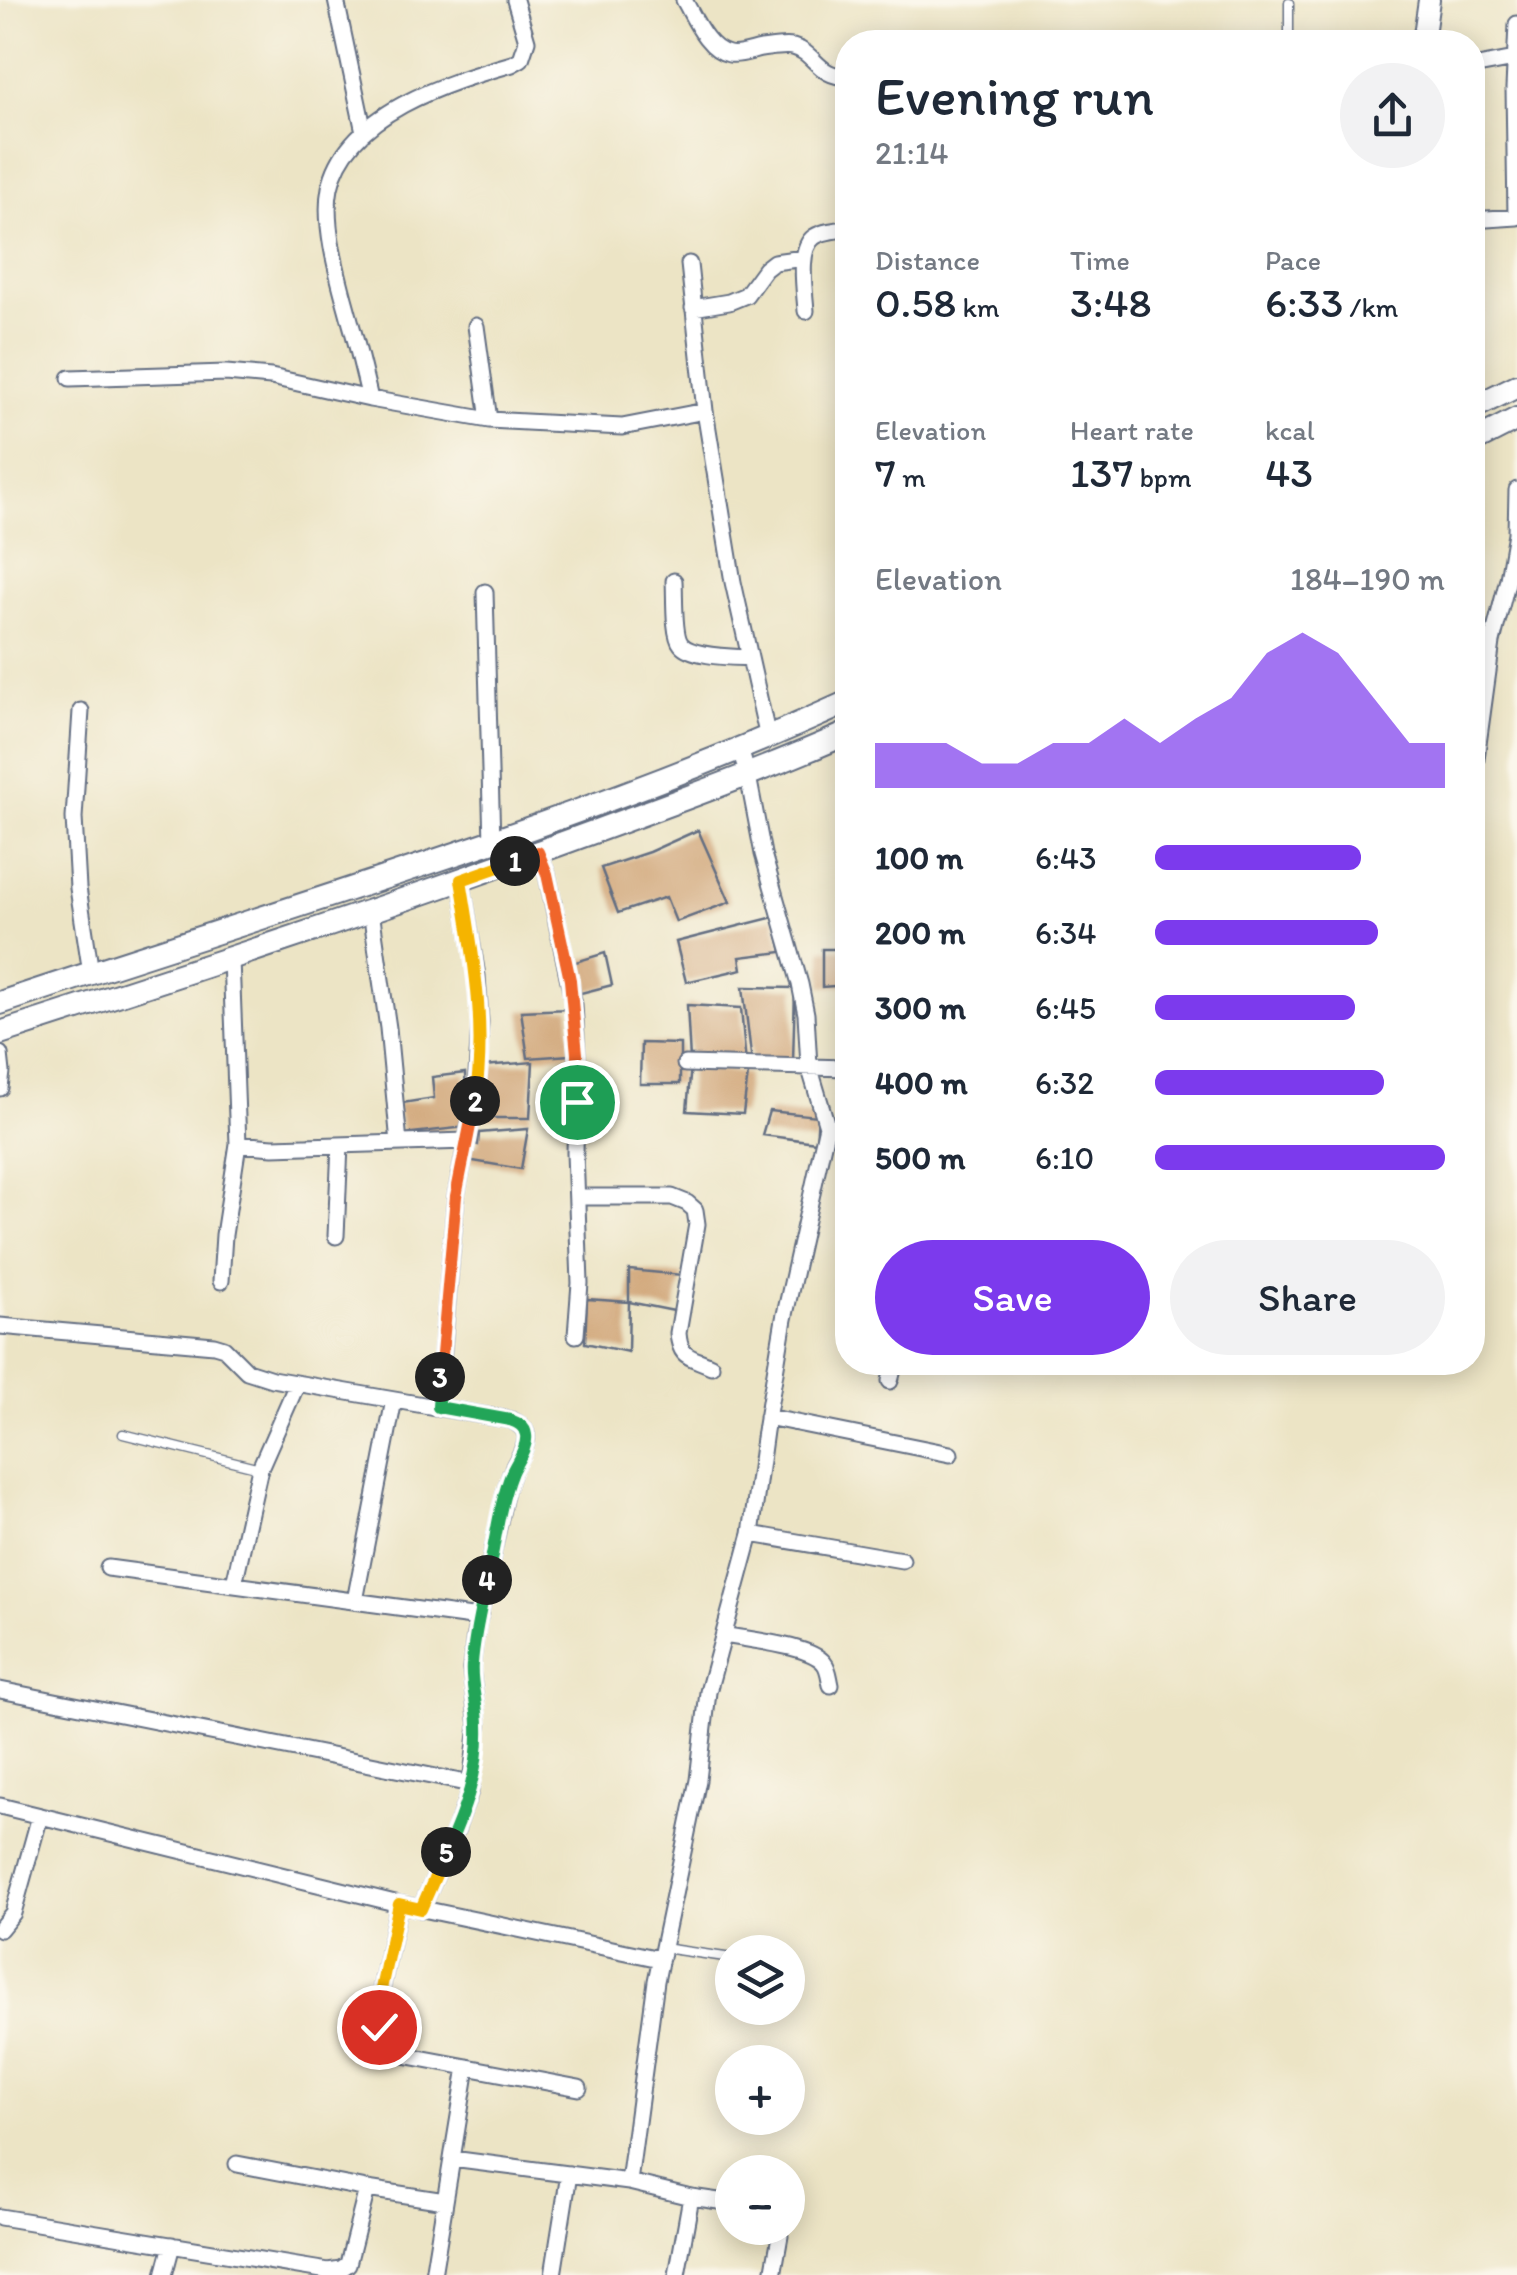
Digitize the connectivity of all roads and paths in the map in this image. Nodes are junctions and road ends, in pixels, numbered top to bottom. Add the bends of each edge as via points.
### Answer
1 (336, 0) edge
2 (515, 0) edge
3 (684, 0) edge
4 (1429, 0) edge
5 (1289, 4) dead end
6 (1517, 24) edge
7 (1290, 30) edge
8 (1425, 30) edge
9 (1515, 59) edge
10 (1485, 65) edge
11 (835, 76) edge
12 (364, 132) junction
13 (1516, 217) edge
14 (1485, 219) edge
15 (835, 230) edge
16 (804, 258) junction
17 (688, 264) dead end
18 (694, 308) junction
19 (806, 311) dead end
20 (476, 326) dead end
21 (70, 378) dead end
22 (1517, 386) edge
23 (370, 398) junction
24 (1485, 402) edge
25 (704, 412) junction
26 (1517, 419) edge
27 (489, 420) junction
28 (1485, 435) edge
29 (1517, 490) edge
30 (674, 582) dead end
31 (485, 592) dead end
32 (750, 658) junction
33 (1485, 693) edge
34 (835, 708) edge
35 (81, 711) dead end
36 (768, 738) junction
37 (835, 739) edge
38 (740, 749) junction
39 (748, 776) junction
40 (492, 842) junction
41 (538, 852) junction
42 (444, 858) junction
43 (457, 882) junction
44 (371, 911) junction
45 (231, 959) junction
46 (91, 973) junction
47 (0, 1004) edge
48 (0, 1033) edge
49 (0, 1054) edge
50 (686, 1064) dead end
51 (809, 1066) junction
52 (835, 1067) edge
53 (0, 1088) edge
54 (827, 1126) junction
55 (835, 1127) edge
56 (467, 1141) junction
57 (398, 1143) junction
58 (238, 1144) junction
59 (340, 1145) junction
60 (578, 1197) junction
61 (336, 1236) dead end
62 (221, 1282) dead end
63 (0, 1326) edge
64 (576, 1335) dead end
65 (711, 1366) dead end
66 (891, 1375) edge
67 (890, 1381) dead end
68 (297, 1384) junction
69 (394, 1400) junction
70 (438, 1407) junction
71 (767, 1417) junction
72 (123, 1434) dead end
73 (950, 1454) dead end
74 (260, 1468) junction
75 (751, 1534) junction
76 (902, 1560) dead end
77 (108, 1568) dead end
78 (234, 1584) junction
79 (355, 1600) junction
80 (479, 1618) junction
81 (724, 1635) junction
82 (831, 1686) dead end
83 (0, 1690) edge
84 (471, 1784) junction
85 (0, 1806) edge
86 (40, 1816) junction
87 (399, 1904) junction
88 (421, 1909) junction
89 (0, 1929) edge
90 (662, 1954) junction
91 (715, 1957) edge
92 (467, 2067) junction
93 (579, 2088) dead end
94 (452, 2159) junction
95 (237, 2164) dead end
96 (569, 2174) junction
97 (629, 2182) junction
98 (367, 2190) junction
99 (691, 2197) junction
100 (445, 2201) junction
101 (715, 2201) edge
102 (0, 2217) edge
103 (172, 2245) junction
104 (779, 2245) edge
105 (164, 2275) edge
106 (432, 2275) edge
107 (553, 2275) edge
108 (677, 2275) edge
109 (774, 2275) edge

1 - 12 street
2 - 12 street via 526,41 522,59 451,82
3 - 11 street via 717,49 728,54 795,48
4 - 8 street
5 - 7 lane
6 - 9 street
9 - 10 street
9 - 13 street
12 - 23 street via 330,188 330,222
13 - 14 street
15 - 16 street via 814,238
16 - 18 street via 774,262 746,296
16 - 19 street
17 - 18 street
18 - 25 street
20 - 27 street
21 - 23 street via 226,373
22 - 24 main road
23 - 27 street
25 - 27 street via 622,427
25 - 32 street
26 - 28 main road
29 - 33 street via 1516,533
30 - 32 street via 681,644 694,652
31 - 40 street
32 - 36 street
34 - 36 main road
35 - 46 street via 74,818
36 - 38 main road
37 - 39 main road
38 - 39 street
38 - 40 main road
39 - 41 main road
39 - 51 street via 806,1014
40 - 42 main road
41 - 43 main road
41 - 60 street via 574,1005
42 - 43 street
42 - 46 main road
43 - 44 main road
43 - 56 street via 480,1022
44 - 45 main road
44 - 57 street
45 - 48 main road
45 - 58 street
46 - 47 main road
49 - 53 street
50 - 51 street
51 - 52 street
51 - 54 street
54 - 55 street
54 - 71 street
56 - 57 street
56 - 70 street via 454,1211
57 - 59 street
58 - 59 street
58 - 62 street
59 - 61 street
60 - 64 street
60 - 65 street via 672,1197 696,1210 678,1333 684,1354
63 - 68 street via 214,1346 247,1371
66 - 67 street
68 - 69 street
68 - 74 street
69 - 70 street
69 - 79 street
70 - 80 street via 510,1420 526,1431 505,1494
71 - 73 street
71 - 75 street
72 - 74 lane
74 - 78 street
75 - 76 street
75 - 81 street
77 - 78 street
78 - 79 street
79 - 80 street
80 - 84 street via 471,1669 478,1726
81 - 82 street via 820,1658
81 - 90 street
83 - 84 street
84 - 88 street
85 - 86 street
86 - 87 street
86 - 89 street via 13,1913
87 - 88 street
87 - 92 street via 377,2008 384,2044 398,2054
88 - 90 street
90 - 91 lane
90 - 97 street
92 - 93 street
92 - 94 street
94 - 96 street
94 - 100 street
95 - 98 street
96 - 97 street
96 - 107 street
97 - 99 street
98 - 100 street
98 - 103 street via 351,2256 341,2268
99 - 101 street
99 - 108 street
100 - 106 street
102 - 103 street
103 - 105 street
104 - 109 street

